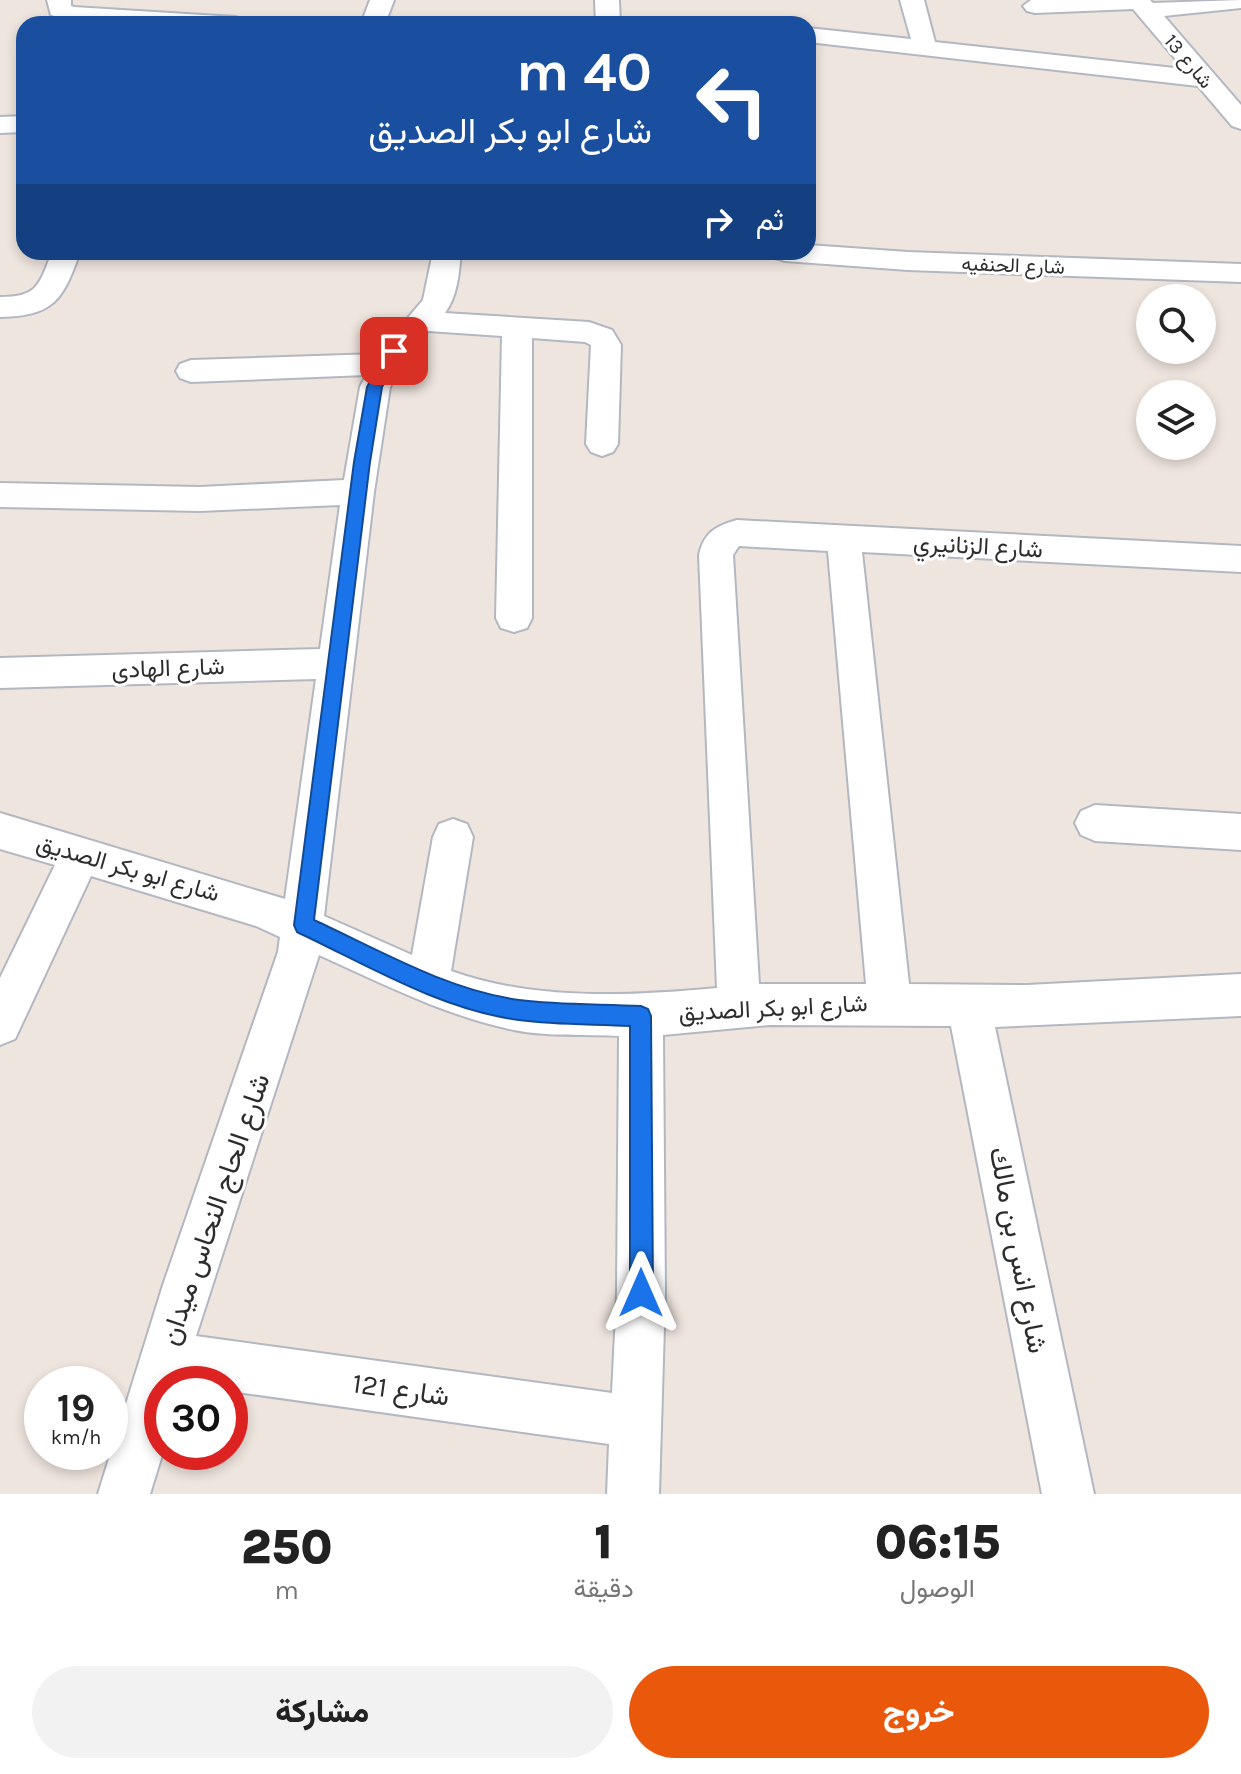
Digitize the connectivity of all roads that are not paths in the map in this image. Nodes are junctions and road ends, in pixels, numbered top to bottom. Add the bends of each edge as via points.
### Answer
1 (60, 0) edge
2 (912, 0) edge
3 (1241, 1) edge
4 (1209, 2) edge
5 (1142, 4) edge
6 (1035, 6) dead end
7 (182, 10) edge
8 (205, 16) edge
9 (816, 36) edge
10 (925, 48) junction
11 (1221, 87) edge
12 (1241, 121) edge
13 (816, 254) edge
14 (63, 260) edge
15 (446, 260) edge
16 (1241, 273) edge
17 (0, 307) edge
18 (423, 321) junction
19 (517, 327) junction
20 (384, 364) junction
21 (191, 371) dead end
22 (602, 444) dead end
23 (358, 492) junction
24 (0, 495) edge
25 (844, 539) junction
26 (1241, 559) edge
27 (514, 618) dead end
28 (336, 663) junction
29 (0, 673) edge
30 (1095, 823) dead end
31 (0, 831) edge
32 (1241, 832) edge
33 (453, 837) dead end
34 (81, 855) junction
35 (304, 925) junction
36 (428, 983) junction
37 (1241, 995) edge
38 (889, 1003) junction
39 (969, 1006) junction
40 (739, 1007) junction
41 (641, 1016) junction
42 (0, 1024) edge
43 (164, 1357) junction
44 (637, 1422) junction
45 (124, 1494) edge
46 (633, 1494) edge
47 (1068, 1494) edge

1 - 7 street via 59,10 66,14
2 - 10 street
3 - 4 street
4 - 5 street
5 - 6 street
5 - 11 street, شارع 13
7 - 8 street
9 - 10 street
10 - 11 street
11 - 12 street, شارع 13
13 - 16 street, شارع الحنفيه
14 - 17 street via 43,301 29,307
15 - 18 street via 440,293
18 - 19 street
18 - 20 street
19 - 22 street via 589,332 604,341
19 - 27 street
20 - 21 street
20 - 23 street, شارع الحاج النحاس ميدان via 371,404
23 - 24 street via 200,499
23 - 28 street, شارع الحاج النحاس ميدان
25 - 26 street, شارع الزنانيري
25 - 38 street
25 - 40 street, شارع الزنانيري via 737,533 719,542 716,555
28 - 29 street, شارع الهادى
28 - 35 street, شارع الحاج النحاس ميدان
30 - 32 street
31 - 34 street, شارع ابو بكر الصديق
33 - 36 street
34 - 35 street, شارع ابو بكر الصديق
34 - 42 street
35 - 36 street, شارع ابو بكر الصديق
35 - 43 street, شارع الحاج النحاس ميدان via 291,982
36 - 41 street, شارع ابو بكر الصديق via 518,1010
37 - 39 street, شارع ابو بكر الصديق
38 - 39 street, شارع ابو بكر الصديق
38 - 40 street, شارع ابو بكر الصديق
39 - 47 street, شارع انس بن مالك
40 - 41 street, شارع ابو بكر الصديق
41 - 44 street
43 - 44 street, شارع 121
43 - 45 street, شارع الحاج النحاس ميدان
44 - 46 street

